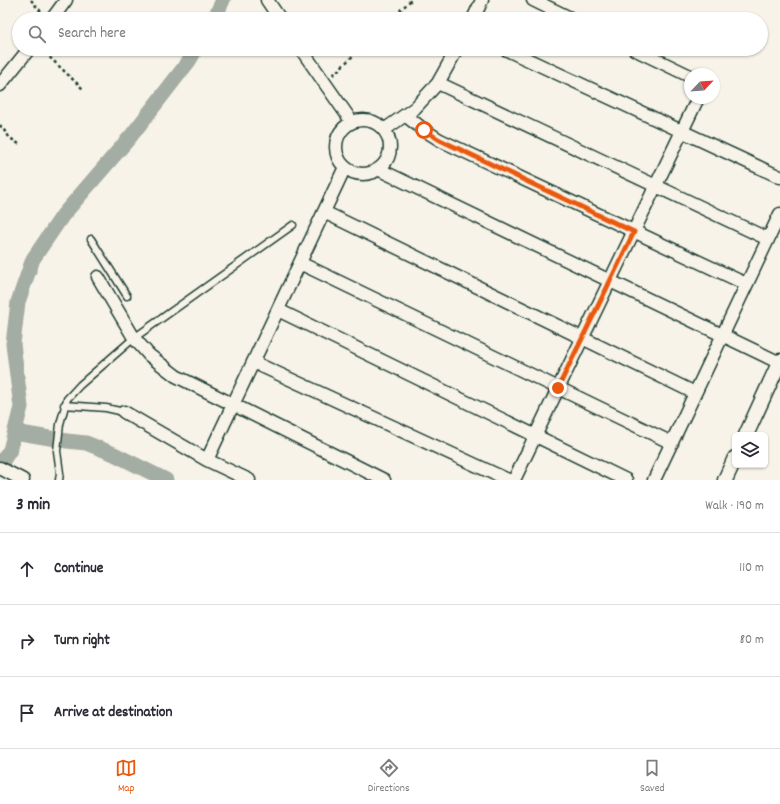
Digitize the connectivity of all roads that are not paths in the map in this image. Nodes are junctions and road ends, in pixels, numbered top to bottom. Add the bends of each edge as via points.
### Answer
1 (66, 0) edge
2 (482, 0) edge
3 (533, 0) edge
4 (270, 2) edge
5 (53, 12) edge
6 (276, 12) edge
7 (476, 12) edge
8 (558, 12) edge
9 (23, 56) edge
10 (306, 56) edge
11 (453, 56) edge
12 (520, 56) edge
13 (649, 56) edge
14 (684, 73) edge
15 (438, 83) junction
16 (0, 85) edge
17 (695, 104) edge
18 (405, 115) junction
19 (352, 122) junction
20 (384, 130) junction
21 (682, 132) junction
22 (345, 167) junction
23 (378, 169) junction
24 (780, 177) edge
25 (656, 186) junction
26 (324, 212) junction
27 (780, 214) edge
28 (293, 225) dead end
29 (634, 232) junction
30 (91, 239) dead end
31 (768, 239) junction
32 (300, 263) junction
33 (115, 278) junction
34 (610, 281) junction
35 (101, 282) joint
36 (746, 284) junction
37 (127, 296) dead end
38 (278, 310) junction
39 (722, 336) junction
40 (134, 338) junction
41 (583, 338) junction
42 (253, 362) junction
43 (780, 362) edge
44 (558, 388) junction
45 (695, 393) junction
46 (64, 404) junction
47 (233, 405) junction
48 (124, 412) joint
49 (747, 432) edge
50 (536, 436) junction
51 (672, 443) junction
52 (207, 460) junction
53 (732, 465) edge
54 (0, 468) edge
55 (23, 480) edge
56 (59, 480) edge
57 (249, 480) edge
58 (384, 480) edge
59 (508, 480) edge
60 (514, 480) edge
61 (626, 480) edge
62 (654, 480) edge
63 (725, 480) edge

1 - 5 street
2 - 7 street
3 - 8 street
4 - 6 street
9 - 16 street
10 - 19 street
11 - 15 street
12 - 21 street
13 - 14 street
15 - 18 street
15 - 25 street
17 - 21 street
18 - 20 street
18 - 29 street via 440,140
19 - 20 street via 370,121
19 - 22 street via 345,127 337,143 337,151
20 - 23 street via 390,146 389,155
21 - 24 street
21 - 25 street
22 - 23 street via 362,174
22 - 26 street
23 - 34 street
25 - 29 street
25 - 31 street
26 - 32 street
26 - 41 street
27 - 31 street
28 - 40 lane
29 - 34 street
29 - 36 street
30 - 33 lane
31 - 36 street
32 - 38 street
32 - 44 street
33 - 35 lane
33 - 37 lane
34 - 39 street
34 - 41 street
35 - 40 street
36 - 39 street
38 - 42 street
38 - 50 street
39 - 43 street
39 - 45 street
40 - 46 lane via 80,385
40 - 47 street via 149,355 176,376
41 - 44 street
41 - 45 street
42 - 47 street
42 - 59 street
43 - 49 street
44 - 50 street
44 - 51 street
45 - 51 street
46 - 48 lane
46 - 56 lane via 57,451
47 - 52 street
47 - 58 street
48 - 52 street
50 - 60 street
50 - 61 street
51 - 62 street
52 - 57 street
53 - 63 street
54 - 55 street

